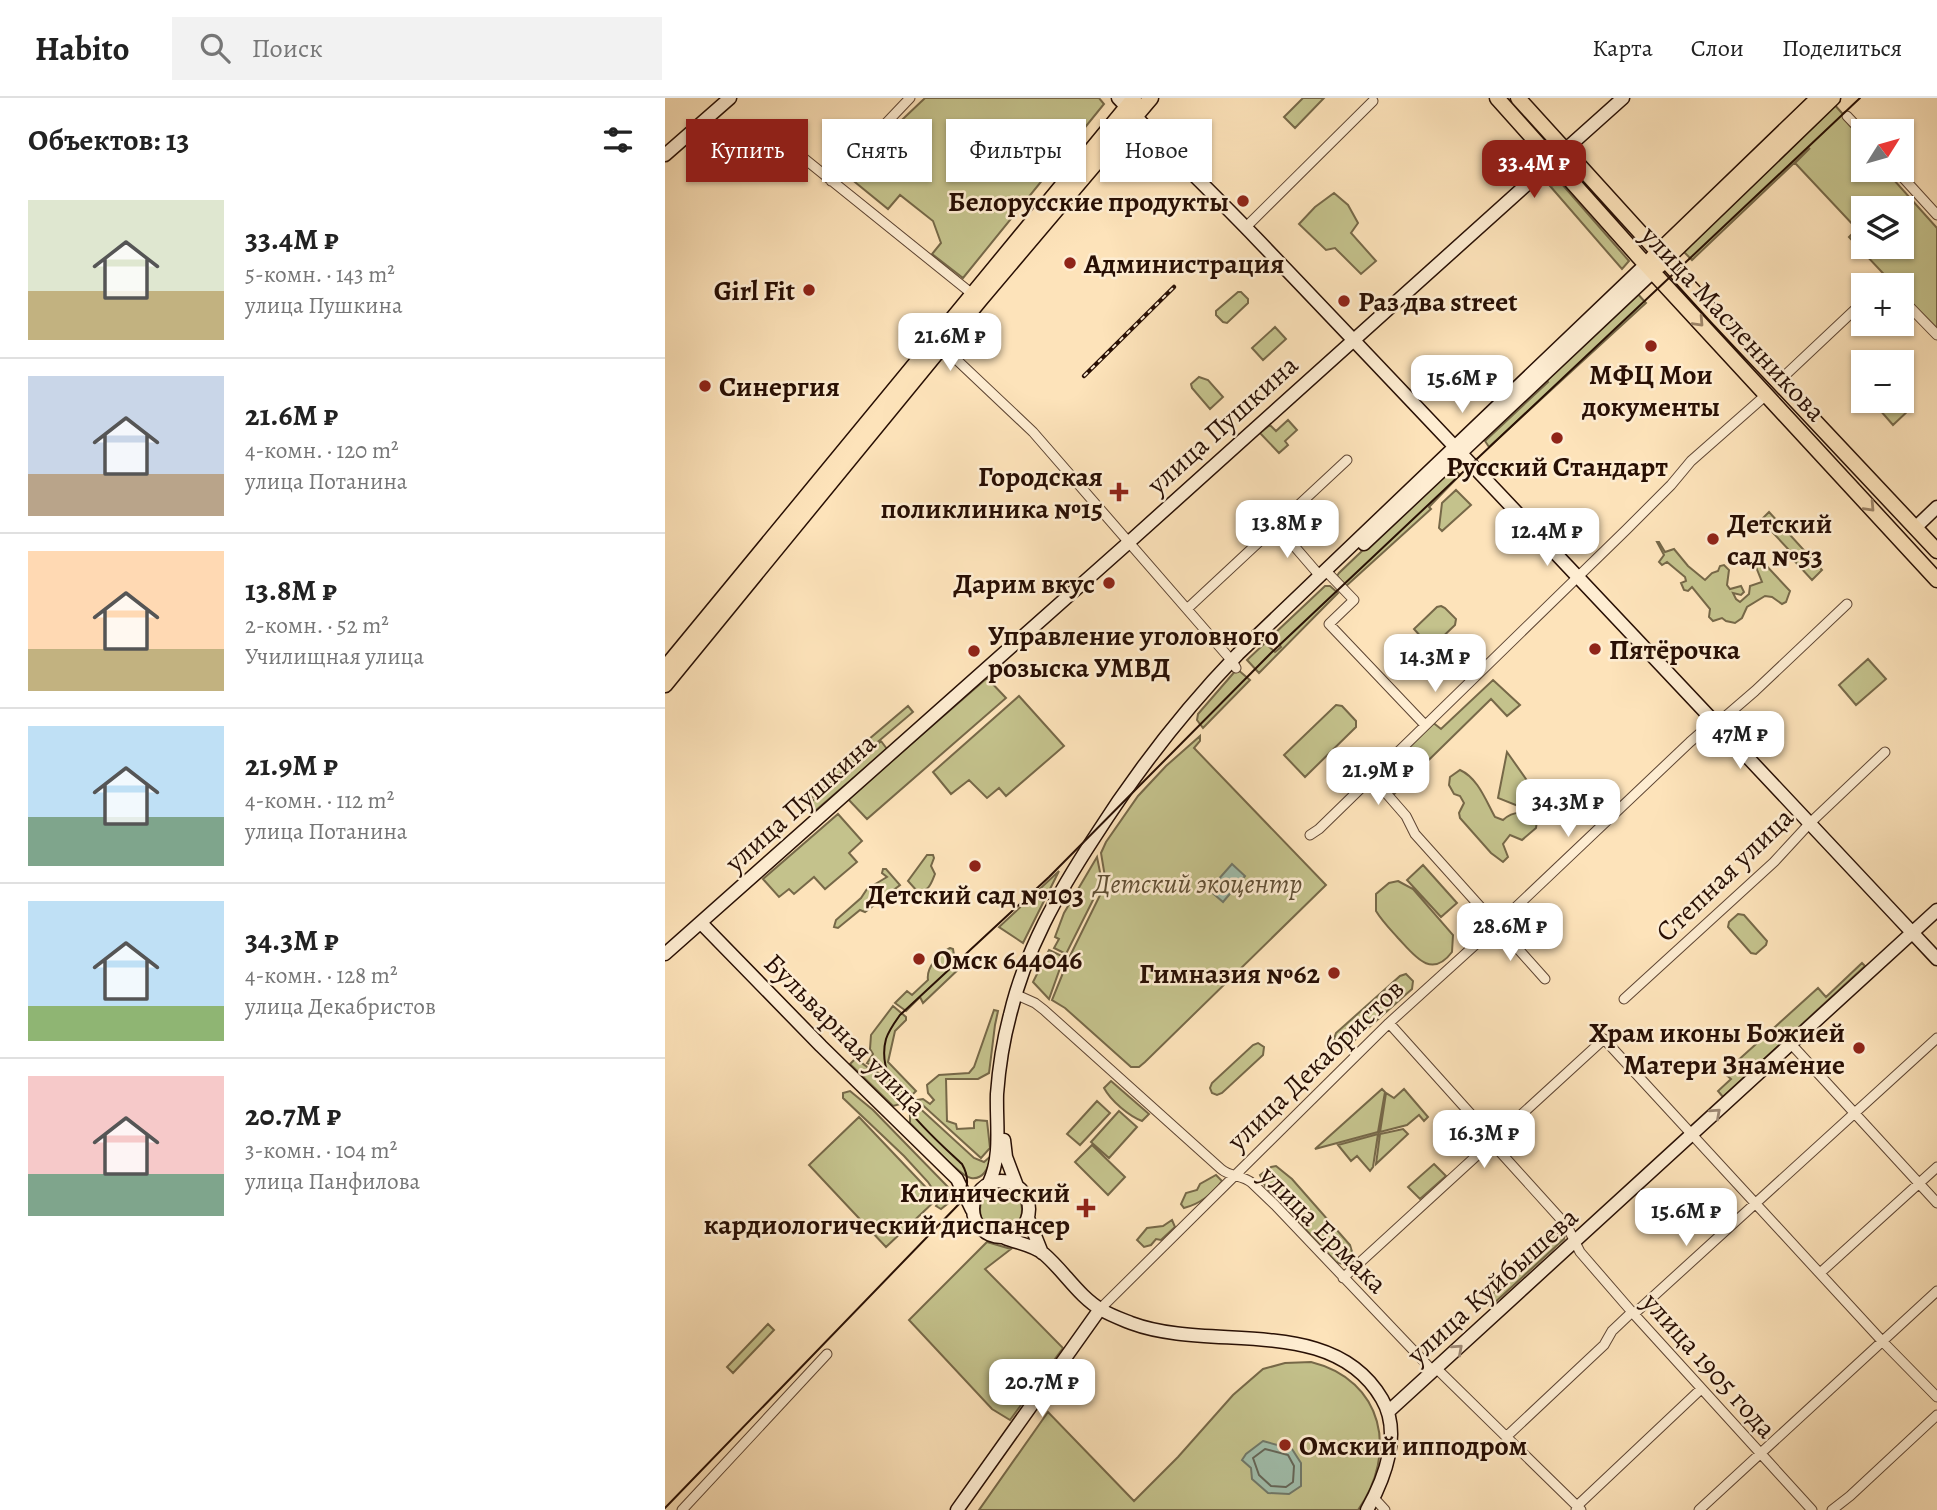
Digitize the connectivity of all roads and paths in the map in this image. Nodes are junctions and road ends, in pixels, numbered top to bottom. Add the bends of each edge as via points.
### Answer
1 (730, 98) edge
2 (910, 98) edge
3 (1151, 98) edge
4 (1497, 98) edge
5 (1518, 98) edge
6 (1623, 98) edge
7 (1818, 98) edge
8 (1833, 98) edge
9 (1373, 101) dead end
10 (1128, 105) edge
11 (1847, 116) dead end
12 (890, 119) edge
13 (1851, 120) edge
14 (1566, 149) junction
15 (665, 155) edge
16 (1554, 160) junction
17 (808, 162) edge
18 (822, 174) edge
19 (832, 182) edge
20 (1596, 182) junction
21 (1907, 182) edge
22 (1583, 193) junction
23 (1937, 215) edge
24 (1246, 227) junction
25 (1661, 256) junction
26 (1649, 268) junction
27 (976, 297) junction
28 (1914, 311) edge
29 (1851, 314) edge
30 (1937, 335) edge
31 (1352, 340) junction
32 (938, 342) junction
33 (1781, 386) junction
34 (1766, 395) junction
35 (1457, 449) junction
36 (1347, 460) dead end
37 (1852, 461) junction
38 (1839, 473) junction
39 (1937, 507) edge
40 (1276, 526) junction
41 (1915, 528) junction
42 (1895, 534) junction
43 (1128, 543) junction
44 (1937, 551) edge
45 (1325, 574) junction
46 (1578, 576) junction
47 (1937, 580) edge
48 (1847, 604) dead end
49 (1187, 610) junction
50 (1234, 664) junction
51 (666, 679) edge
52 (1716, 722) junction
53 (1425, 724) junction
54 (1885, 752) dead end
55 (1371, 777) junction
56 (1810, 823) junction
57 (1310, 835) dead end
58 (1937, 910) edge
59 (701, 923) junction
60 (1496, 926) junction
61 (1913, 933) junction
62 (665, 954) edge
63 (1937, 959) edge
64 (1545, 979) dead end
65 (1019, 995) junction
66 (1624, 999) dead end
67 (1389, 1023) junction
68 (1937, 1038) edge
69 (1792, 1045) junction
70 (1854, 1114) junction
71 (1693, 1135) junction
72 (1492, 1143) junction
73 (1937, 1167) edge
74 (1235, 1176) junction
75 (957, 1179) junction
76 (1919, 1184) junction
77 (986, 1185) junction
78 (1017, 1186) junction
79 (1937, 1203) edge
80 (1757, 1204) junction
81 (972, 1210) junction
82 (1028, 1218) junction
83 (1005, 1238) junction
84 (1576, 1242) junction
85 (1042, 1253) junction
86 (1820, 1273) junction
87 (1343, 1278) junction
88 (1937, 1291) edge
89 (1100, 1309) junction
90 (1633, 1313) junction
91 (1883, 1342) junction
92 (827, 1354) dead end
93 (1435, 1370) junction
94 (1701, 1389) junction
95 (1937, 1397) edge
96 (1389, 1411) junction
97 (1937, 1415) edge
98 (1506, 1437) junction
99 (1759, 1454) junction
100 (1374, 1498) junction
101 (1578, 1509) edge
102 (682, 1510) edge
103 (957, 1510) edge
104 (1367, 1510) edge
105 (1385, 1510) edge
106 (1699, 1510) edge
107 (1812, 1510) edge
108 (1832, 1510) edge

1 - 15 main road
2 - 12 street
3 - 10 main road
4 - 16 main road, улица Масленникова
5 - 14 main road, улица Масленникова
6 - 14 main road, улица Пушкина
7 - 25 main road
8 - 25 main road
9 - 24 street
10 - 24 main road
10 - 27 main road
11 - 13 street
14 - 16 main road, улица Пушкина
14 - 20 main road, улица Масленникова
16 - 22 main road, улица Масленникова
16 - 31 main road, улица Пушкина
17 - 18 street
19 - 27 street
20 - 22 main road via 1587,185
20 - 25 main road, улица Масленникова
21 - 23 street
22 - 26 main road, улица Масленникова
24 - 31 main road
25 - 26 main road
25 - 33 main road, улица Масленникова
26 -> 34 main road, улица Масленникова
26 - 35 main road
27 - 32 main road
28 - 30 street
29 - 33 street
31 - 35 main road
31 - 43 main road, улица Пушкина
32 - 43 street via 1037,435
32 - 51 main road
33 - 34 main road
33 - 37 main road, улица Масленникова
34 - 38 main road, улица Масленникова
34 - 46 street via 1691,461
35 - 45 main road
35 - 46 main road
36 - 40 street
37 - 38 main road via 1843,464
37 - 41 main road, улица Масленникова
38 -> 42 main road, улица Масленникова
39 - 41 main road
40 - 45 street
40 - 49 street
41 - 42 main road via 1906,536
41 - 44 main road, улица Масленникова
42 - 47 main road, улица Масленникова
43 - 49 street
43 - 59 main road, улица Пушкина
45 - 50 main road
45 - 53 street via 1354,600 1329,624
46 - 52 main road
46 - 53 street
48 - 52 street, улица Декабристов
49 - 50 street
50 - 65 main road via 1111,825 1052,924
52 - 56 main road
52 - 60 street, улица Декабристов
53 - 55 street
54 - 56 street, Степная улица
55 - 57 street
55 - 60 street via 1406,816 1415,835
56 - 61 main road
56 - 66 street, Степная улица via 1774,862
58 - 61 main road, улица Куйбышева
59 - 62 main road, улица Пушкина
59 - 75 main road, Бульварная улица
60 - 64 street
60 - 67 street, улица Декабристов
61 - 63 main road
61 - 69 main road, улица Куйбышева
65 - 74 street, улица Ермака via 1044,1010 1217,1167
65 - 77 main road via 1003,1044 997,1159
65 - 78 main road via 1005,1092 1006,1157
67 - 72 street, улица 1905 года
67 - 74 street, улица Декабристов
68 - 70 street
69 - 70 street
71 -> 69 main road, улица Куйбышева
70 - 76 street
70 - 80 street
71 - 72 street via 1604,1038
71 - 80 street
71 - 84 main road, улица Куйбышева
72 - 84 street, улица 1905 года
72 - 87 street
73 - 76 street
74 - 87 street, улица Ермака via 1248,1179 1269,1198
74 - 89 street, улица Декабристов
75 - 77 main road, Бульварная улица
75 - 81 main road, Бульварная улица
76 - 79 street
76 - 86 street
77 - 78 main road via 1006,1181
77 - 81 main road via 976,1194
78 - 82 main road via 1029,1202
80 - 86 street
80 - 90 street
81 - 83 main road via 979,1228
82 - 83 main road via 1023,1228
82 - 85 main road
83 - 85 main road
84 - 90 street, улица 1905 года
93 -> 84 main road, улица Куйбышева
85 - 89 main road
86 - 91 street
87 - 93 street, улица Ермака
88 - 91 street
89 - 96 main road via 1148,1328 1308,1346 1331,1353 1369,1380
89 - 103 main road
90 - 94 street, улица 1905 года
90 - 98 street
91 - 95 street
91 - 99 street
92 - 102 street
93 - 96 main road, улица Куйбышева
93 - 98 street, улица Ермака
94 - 99 street, улица 1905 года
94 - 101 street
96 - 100 main road via 1388,1458
97 - 108 street
98 - 101 street, улица Ермака
99 - 106 street
99 - 107 street, улица 1905 года
100 - 104 main road
100 - 105 street

